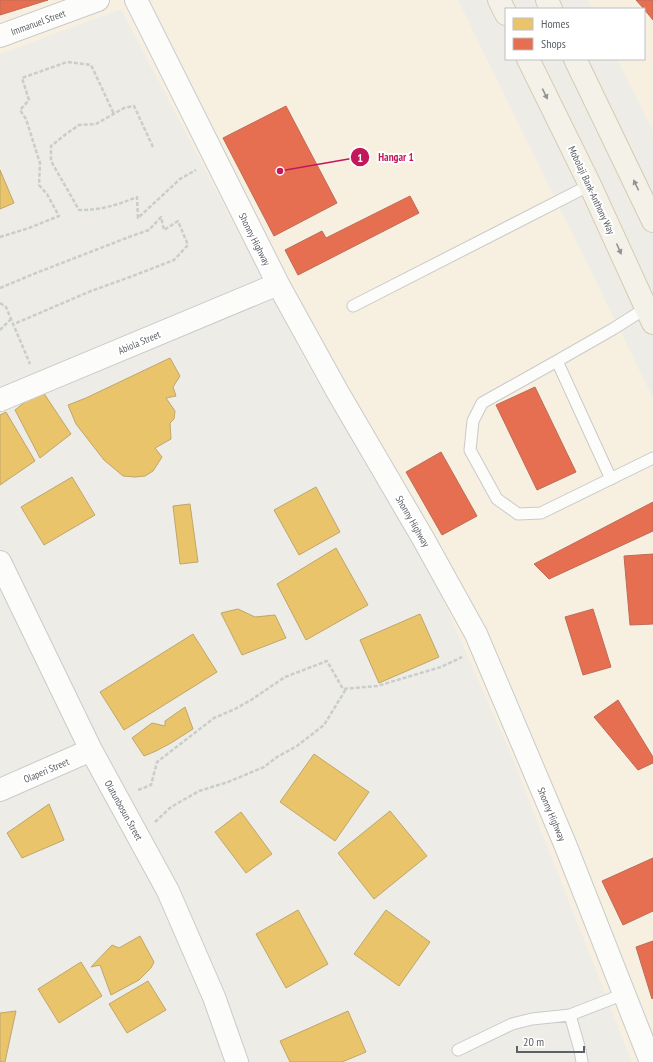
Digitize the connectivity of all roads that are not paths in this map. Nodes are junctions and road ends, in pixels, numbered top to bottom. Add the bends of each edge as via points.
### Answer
1 (98, 0) edge
2 (136, 0) edge
3 (499, 0) edge
4 (505, 12) edge
5 (0, 36) edge
6 (528, 60) edge
7 (575, 60) edge
8 (590, 185) junction
9 (653, 221) edge
10 (278, 284) junction
11 (353, 306) dead end
12 (649, 315) edge
13 (557, 362) junction
14 (0, 400) edge
15 (653, 458) edge
16 (611, 479) junction
17 (0, 562) edge
18 (91, 750) junction
19 (0, 790) edge
20 (624, 994) junction
21 (570, 1015) junction
22 (458, 1050) dead end
23 (237, 1062) edge
24 (582, 1062) edge
25 (651, 1062) edge

1 - 5 street, Immanuel Street
2 - 10 street, Shonny Highway
3 - 4 main road
6 -> 8 main road, Mobolaji Bank-Anthony Way
9 -> 7 main road
8 - 11 lane
8 -> 12 main road, Mobolaji Bank-Anthony Way
10 - 14 street, Abiola Street
10 - 20 street, Shonny Highway via 476,634 565,844
12 - 13 lane via 613,329
13 - 16 lane
13 - 16 lane via 482,403 473,421 470,450 497,499 518,514 540,513
15 - 16 lane
17 - 18 street, Olatunbosun Street
18 - 19 street, Olaperi Street
18 - 23 street, Olatunbosun Street via 168,891 214,997
20 - 21 lane
20 - 25 street, Shonny Highway
21 - 22 lane via 512,1024
21 - 24 lane

